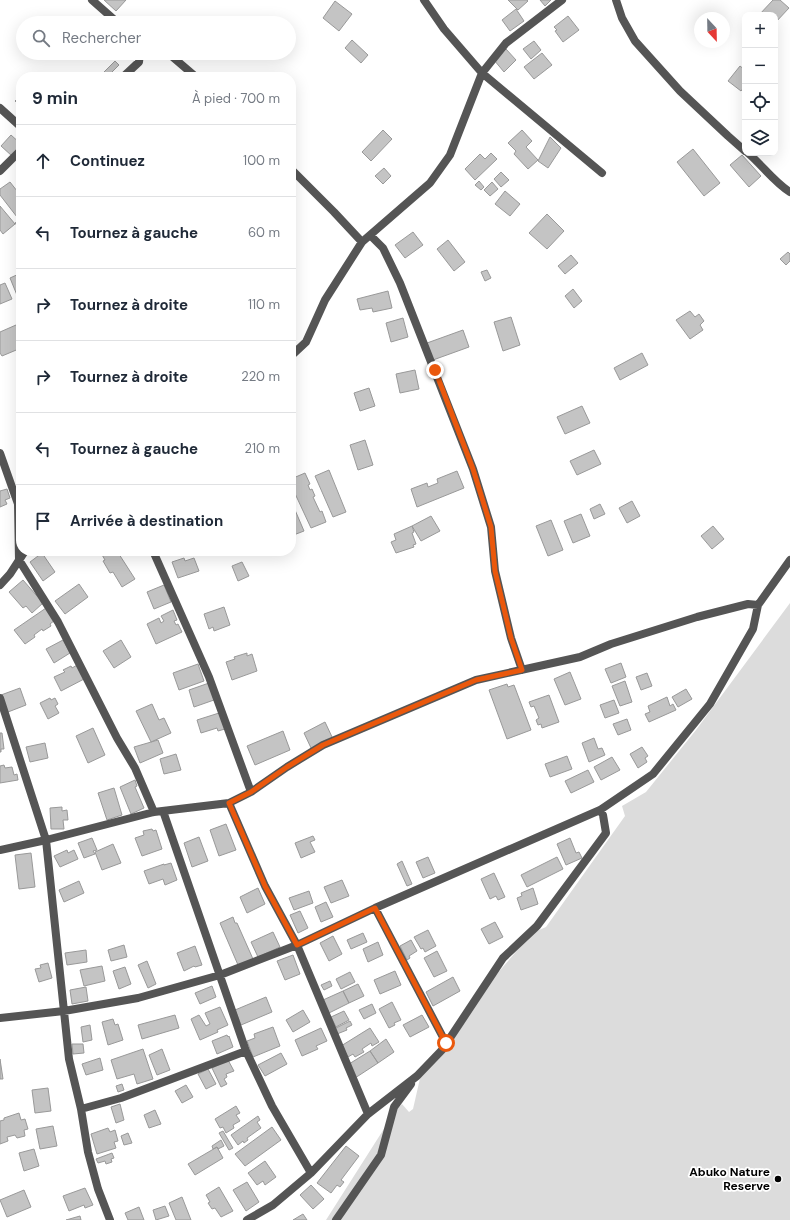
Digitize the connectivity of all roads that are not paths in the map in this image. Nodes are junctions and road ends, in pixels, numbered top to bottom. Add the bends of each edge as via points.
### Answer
1 (92, 0) edge
2 (424, 0) edge
3 (562, 0) edge
4 (616, 0) edge
5 (110, 16) edge
6 (139, 60) edge
7 (176, 60) edge
8 (128, 72) edge
9 (190, 72) edge
10 (482, 73) junction
11 (0, 108) edge
12 (16, 122) edge
13 (742, 148) edge
14 (16, 155) edge
15 (752, 156) edge
16 (0, 171) edge
17 (602, 173) dead end
18 (296, 174) edge
19 (790, 192) edge
20 (370, 235) junction
21 (362, 242) junction
22 (296, 351) edge
23 (0, 453) edge
24 (16, 498) edge
25 (19, 556) edge
26 (22, 556) edge
27 (155, 556) edge
28 (19, 560) junction
29 (790, 560) edge
30 (0, 586) edge
31 (758, 605) junction
32 (522, 670) junction
33 (0, 698) edge
34 (251, 792) junction
35 (229, 803) junction
36 (600, 810) junction
37 (163, 811) junction
38 (154, 812) junction
39 (46, 840) junction
40 (0, 850) edge
41 (375, 908) junction
42 (297, 945) junction
43 (220, 975) junction
44 (64, 1011) junction
45 (0, 1018) edge
46 (446, 1043) junction
47 (246, 1051) junction
48 (417, 1076) junction
49 (81, 1109) junction
50 (368, 1114) junction
51 (311, 1173) junction
52 (110, 1220) edge
53 (247, 1220) edge
54 (336, 1220) edge

1 - 5 street
2 - 10 street via 444,29
3 - 10 street via 506,44
4 - 13 street via 622,18 636,41 680,91
6 - 8 street
7 - 9 street
10 - 17 street
10 - 20 street via 450,155 430,183
11 - 12 street
14 - 16 street
15 - 19 street
18 - 21 street
20 - 21 street
20 - 32 street via 383,248 400,283 473,469 491,527 495,571 511,638
21 - 22 street via 325,300 306,342
23 - 24 street
25 - 28 street
26 - 28 street
27 - 34 street via 209,677
28 - 30 street
28 - 38 street via 58,622 135,768
29 - 31 street
31 - 32 street via 748,604 697,617 611,644 580,657
31 - 36 street via 753,629 710,704 653,774
32 - 34 street via 476,680 323,745
33 - 39 street
34 - 35 street
35 - 37 street
35 - 42 street via 265,886
36 - 41 street
36 - 46 street via 606,833 537,926 503,958
37 - 38 street
37 - 43 street
38 - 39 street
39 - 40 street
39 - 44 street
41 - 42 street
41 - 46 street
42 - 43 street
42 - 50 street
43 - 44 street via 138,998
43 - 47 street
44 - 45 street
44 - 49 street via 69,1059
46 - 48 street
47 - 49 street via 121,1098
47 - 51 street via 272,1106
48 - 50 street
48 - 54 street via 394,1107 381,1155
49 - 52 street via 88,1152
50 - 51 street
51 - 53 street via 273,1205

